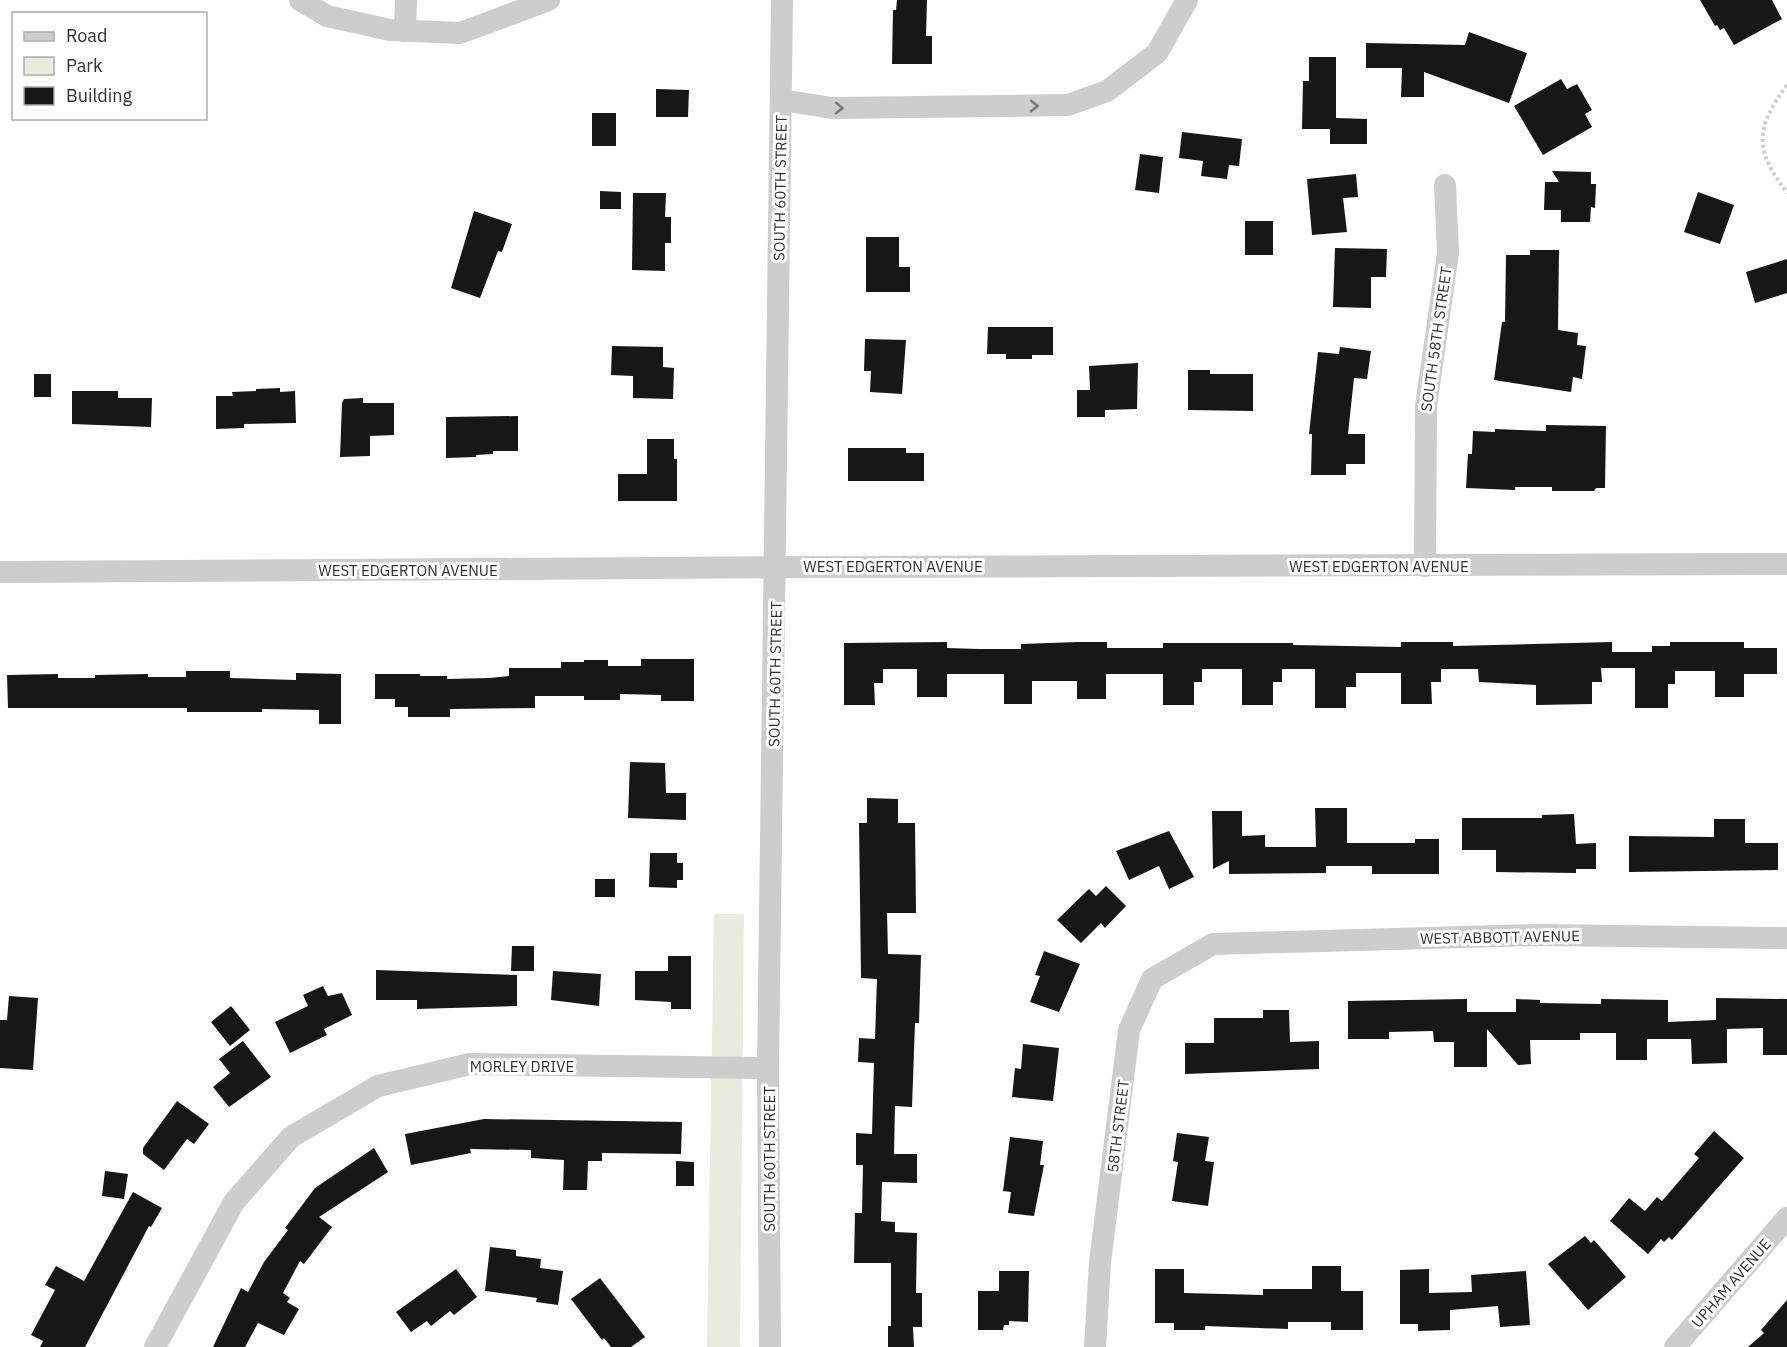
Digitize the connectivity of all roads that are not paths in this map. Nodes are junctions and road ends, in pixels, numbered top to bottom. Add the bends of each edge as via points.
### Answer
1 (300, 0) edge
2 (406, 0) edge
3 (549, 0) edge
4 (782, 0) edge
5 (1187, 0) edge
6 (405, 31) junction
7 (781, 100) junction
8 (1445, 185) dead end
9 (1787, 564) edge
10 (1425, 566) junction
11 (776, 567) junction
12 (0, 572) edge
13 (1787, 938) edge
14 (1213, 944) joint
15 (768, 1068) junction
16 (1787, 1218) edge
17 (155, 1347) edge
18 (770, 1347) edge
19 (1095, 1347) edge
20 (1675, 1347) edge

1 - 6 street via 327,16
2 - 6 street
3 - 6 street via 460,33
4 - 7 street, SOUTH 60TH STREET
7 -> 5 street via 832,108 1068,105 1107,91 1157,53
7 - 11 street, SOUTH 60TH STREET
8 - 10 street, SOUTH 58TH STREET via 1449,253 1426,406
9 - 10 street, WEST EDGERTON AVENUE
10 - 11 street, WEST EDGERTON AVENUE
11 - 12 street, WEST EDGERTON AVENUE
11 - 15 street, SOUTH 60TH STREET
13 - 14 street, WEST ABBOTT AVENUE via 1538,935
14 - 19 street, 58TH STREET via 1152,979 1130,1030 1100,1262
15 - 17 street, MORLEY DRIVE via 470,1064 378,1086 291,1137 234,1202
15 - 18 street, SOUTH 60TH STREET
16 - 20 street, UPHAM AVENUE

